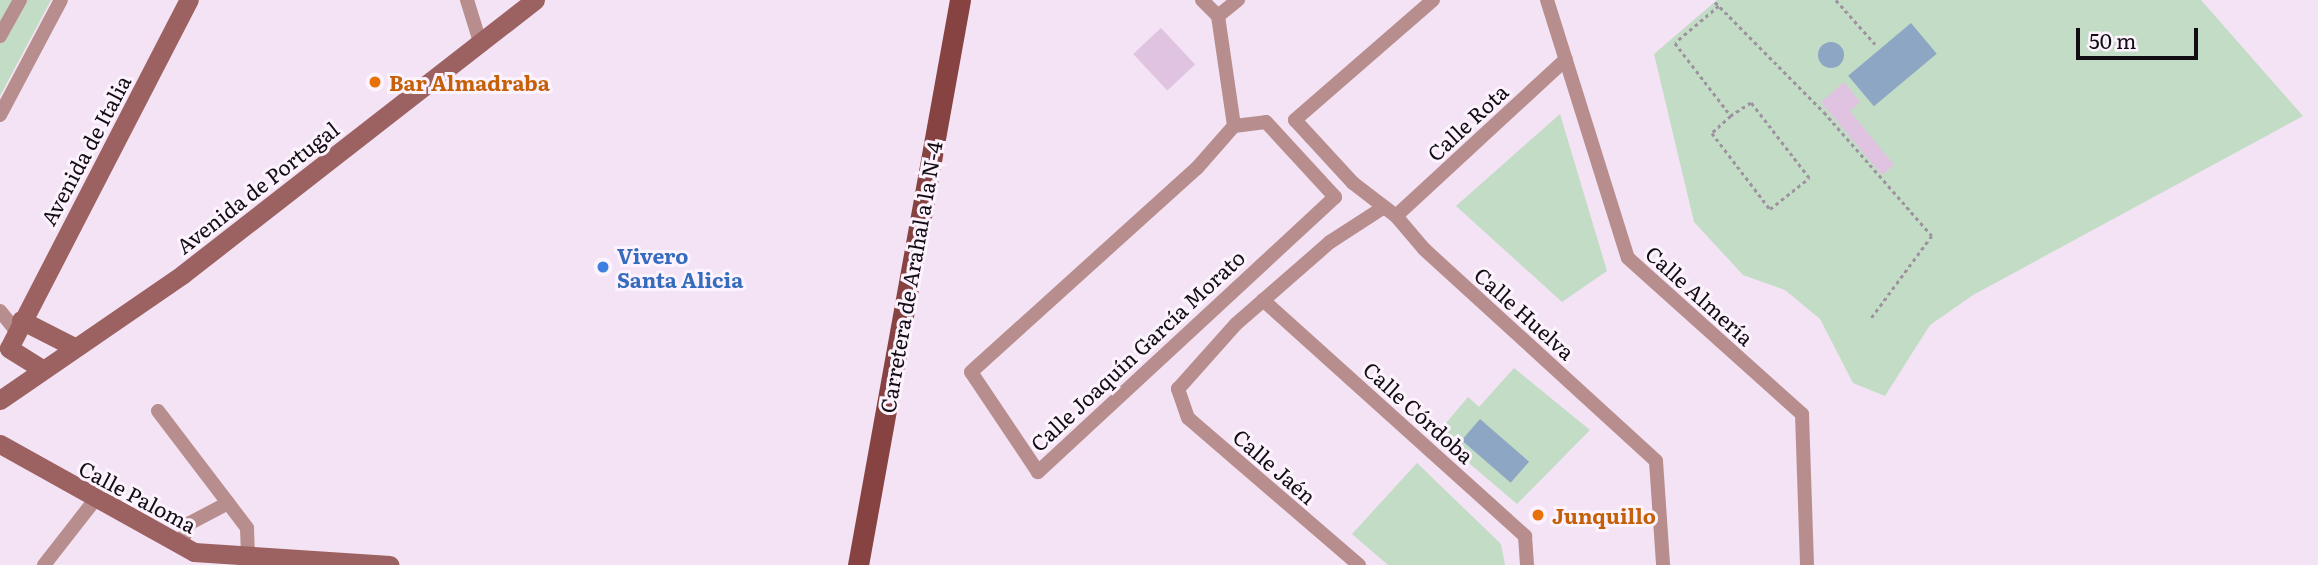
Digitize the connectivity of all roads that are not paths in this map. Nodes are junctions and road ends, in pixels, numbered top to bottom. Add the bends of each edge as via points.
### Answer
1 (20, 0) edge
2 (61, 0) edge
3 (189, 0) edge
4 (467, 0) edge
5 (535, 0) edge
6 (960, 0) edge
7 (1202, 0) edge
8 (1238, 0) edge
9 (1433, 0) edge
10 (1546, 0) edge
11 (1218, 16) junction
12 (0, 36) edge
13 (480, 41) junction
14 (1566, 58) junction
15 (0, 115) edge
16 (1234, 126) junction
17 (1381, 209) junction
18 (1396, 216) junction
19 (1264, 300) junction
20 (0, 311) edge
21 (19, 326) junction
22 (74, 347) junction
23 (42, 369) junction
24 (0, 400) edge
25 (158, 411) dead end
26 (0, 444) edge
27 (94, 501) junction
28 (228, 503) junction
29 (186, 555) edge
30 (248, 559) junction
31 (861, 562) edge
32 (44, 565) edge
33 (390, 565) edge
34 (1359, 565) edge
35 (1527, 565) edge
36 (1662, 565) edge
37 (1807, 565) edge

1 - 12 street
2 - 15 street
3 - 21 street, Avenida de Italia
4 - 13 street
5 - 13 street, Avenida de Portugal
6 - 31 main road, Carretera de Arahal a la N-4
7 - 11 street
8 - 11 street
9 - 17 street, Calle Huelva via 1295,120
10 - 14 street, Calle Almería
11 - 16 street
13 - 22 street, Avenida de Portugal via 183,274
14 - 18 street, Calle Rota
14 - 37 street, Calle Almería via 1628,258 1802,414
16 - 16 street, Calle Joaquín García Morato via 1197,168 971,372 1038,472 1335,197 1266,122
17 - 18 street, Calle Huelva
17 - 19 street via 1330,242
18 - 36 street, Calle Huelva via 1424,249 1656,461
19 - 34 street, Calle Jaén via 1178,389 1188,418
19 - 35 street, Calle Córdoba via 1525,536
20 - 21 street
21 - 22 street
21 - 23 street via 9,348
22 - 23 street, Avenida de Portugal
23 - 24 street, Avenida de Portugal
25 - 28 street
26 - 27 street, Calle Paloma
27 - 29 street, Calle Paloma
27 - 32 street
28 - 29 street via 190,523
28 - 30 street via 247,528
29 - 30 street, Calle Paloma
30 - 33 street, Calle Paloma

